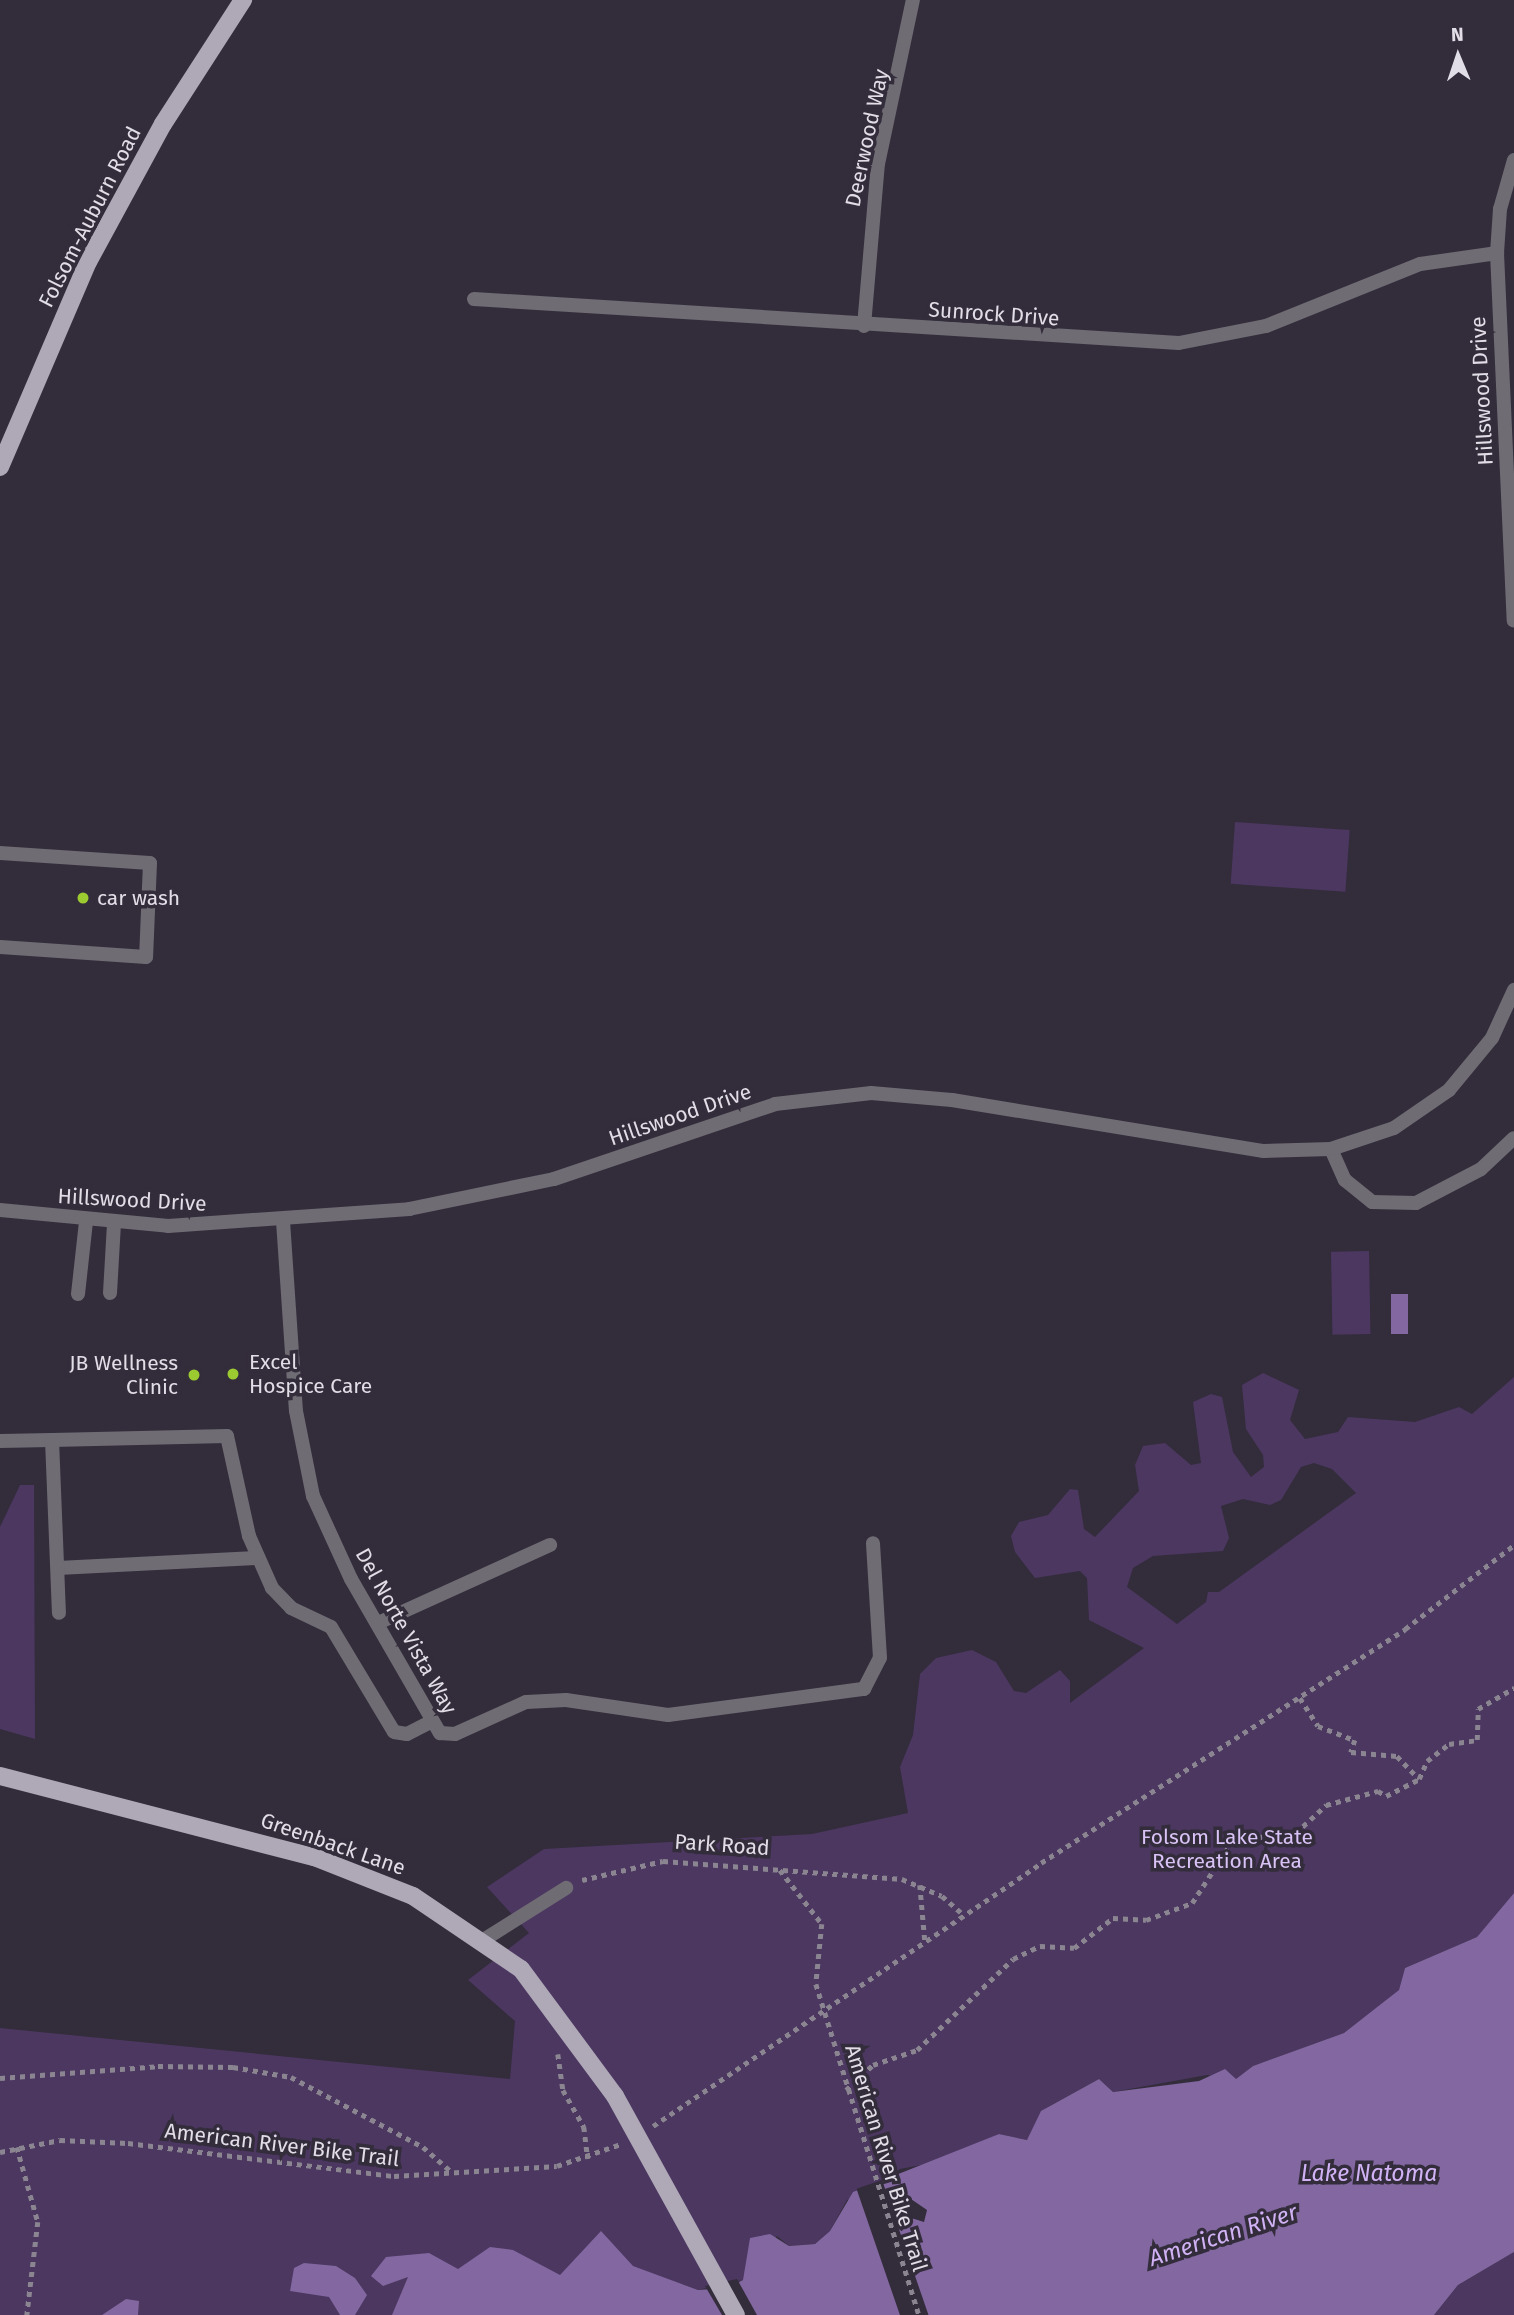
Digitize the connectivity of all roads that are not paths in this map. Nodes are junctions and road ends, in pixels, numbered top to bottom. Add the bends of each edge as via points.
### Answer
1 (243, 0) edge
2 (913, 0) edge
3 (1514, 160) edge
4 (1497, 253) junction
5 (474, 299) dead end
6 (864, 326) junction
7 (0, 467) edge
8 (1514, 621) edge
9 (0, 853) edge
10 (0, 947) edge
11 (1514, 990) edge
12 (1514, 1138) edge
13 (1331, 1149) junction
14 (0, 1210) edge
15 (86, 1221) junction
16 (283, 1221) junction
17 (114, 1223) junction
18 (110, 1293) dead end
19 (78, 1294) dead end
20 (52, 1440) junction
21 (0, 1441) edge
22 (873, 1543) dead end
23 (550, 1545) dead end
24 (256, 1558) junction
25 (58, 1568) junction
26 (59, 1613) dead end
27 (377, 1623) junction
28 (432, 1721) junction
29 (0, 1776) edge
30 (566, 1888) road end
31 (485, 1939) junction
32 (736, 2315) edge

1 - 7 main road, Folsom-Auburn Road via 163,124 88,262
2 - 6 street, Deerwood Way via 878,164
3 - 4 street, Hillswood Drive via 1500,209
4 - 6 street, Sunrock Drive via 1420,264 1266,326 1179,343
4 - 8 street, Hillswood Drive
5 - 6 street, Sunrock Drive
9 - 10 street via 150,863 146,957
11 - 13 street, Hillswood Drive via 1492,1038 1449,1090 1394,1128
12 - 13 street via 1480,1169 1416,1203 1372,1202 1345,1180
13 - 16 street, Hillswood Drive via 1264,1152 919,1095 823,1096 728,1117 625,1157 482,1196
14 - 15 street, Hillswood Drive
15 - 17 street, Hillswood Drive
15 - 19 street
16 - 17 street, Hillswood Drive
16 - 27 street, Del Norte Vista Way via 305,1465 325,1527
17 - 18 street
20 - 21 street
20 - 24 street via 224,1434 233,1449
20 - 25 street
22 - 28 street, Del Norte Vista Way via 880,1658 864,1689 668,1715 566,1700 526,1702 449,1736
23 - 27 street
24 - 25 street
24 - 28 street via 282,1601 331,1627 394,1732 407,1734
25 - 26 street
27 - 28 street, Del Norte Vista Way
29 - 31 main road, Greenback Lane via 314,1857 413,1896
30 - 31 street
31 - 32 main road, Greenback Lane, bridge via 555,2008 615,2096

